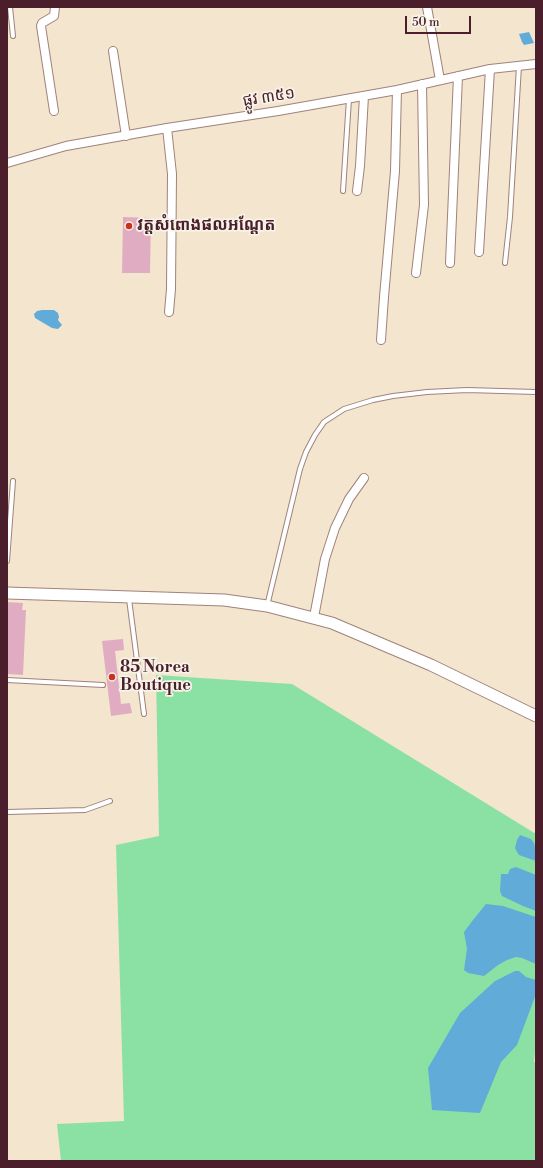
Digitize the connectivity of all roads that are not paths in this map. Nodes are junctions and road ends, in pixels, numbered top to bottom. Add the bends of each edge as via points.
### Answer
1 (10, 7) edge
2 (55, 7) edge
3 (427, 7) edge
4 (13, 36) dead end
5 (113, 51) dead end
6 (536, 64) edge
7 (520, 66) junction
8 (490, 70) junction
9 (458, 76) junction
10 (440, 80) junction
11 (422, 84) junction
12 (397, 90) junction
13 (364, 96) junction
14 (348, 99) junction
15 (54, 111) dead end
16 (167, 128) junction
17 (126, 136) junction
18 (7, 163) edge
19 (343, 191) dead end
20 (357, 191) dead end
21 (479, 252) dead end
22 (450, 263) dead end
23 (504, 263) dead end
24 (416, 274) dead end
25 (168, 312) dead end
26 (381, 340) dead end
27 (536, 392) edge
28 (364, 478) dead end
29 (13, 481) dead end
30 (7, 561) edge
31 (7, 593) edge
32 (129, 596) junction
33 (267, 606) junction
34 (314, 617) junction
35 (7, 680) edge
36 (104, 685) dead end
37 (144, 714) dead end
38 (536, 716) edge
39 (110, 801) dead end
40 (7, 812) edge

1 - 4 lane
2 - 15 street via 54,16 41,26
3 - 10 street
5 - 17 street
6 - 7 street, ផ្លូវ ៣៥១
7 - 8 street, ផ្លូវ ៣៥១
7 - 23 lane via 510,217
8 - 9 street, ផ្លូវ ៣៥១
8 - 21 street
9 - 10 street, ផ្លូវ ៣៥១
9 - 22 street
10 - 11 street, ផ្លូវ ៣៥១
11 - 12 street, ផ្លូវ ៣៥១
11 - 24 street via 424,205
12 - 13 street, ផ្លូវ ៣៥១
12 - 26 street via 395,171
13 - 14 street, ផ្លូវ ៣៥១
13 - 20 street
14 - 16 street, ផ្លូវ ៣៥១
14 - 19 lane
16 - 17 street, ផ្លូវ ៣៥១
16 - 25 street via 172,174 171,289
17 - 18 street, ផ្លូវ ៣៥១ via 66,146
27 - 33 lane via 467,390 393,396 344,409 324,422 314,435 300,469
28 - 34 street via 335,528 325,559
29 - 30 lane
31 - 32 street
32 - 33 street via 224,600
32 - 37 lane
33 - 34 street
34 - 38 street via 431,664
35 - 36 lane
39 - 40 lane via 85,810

